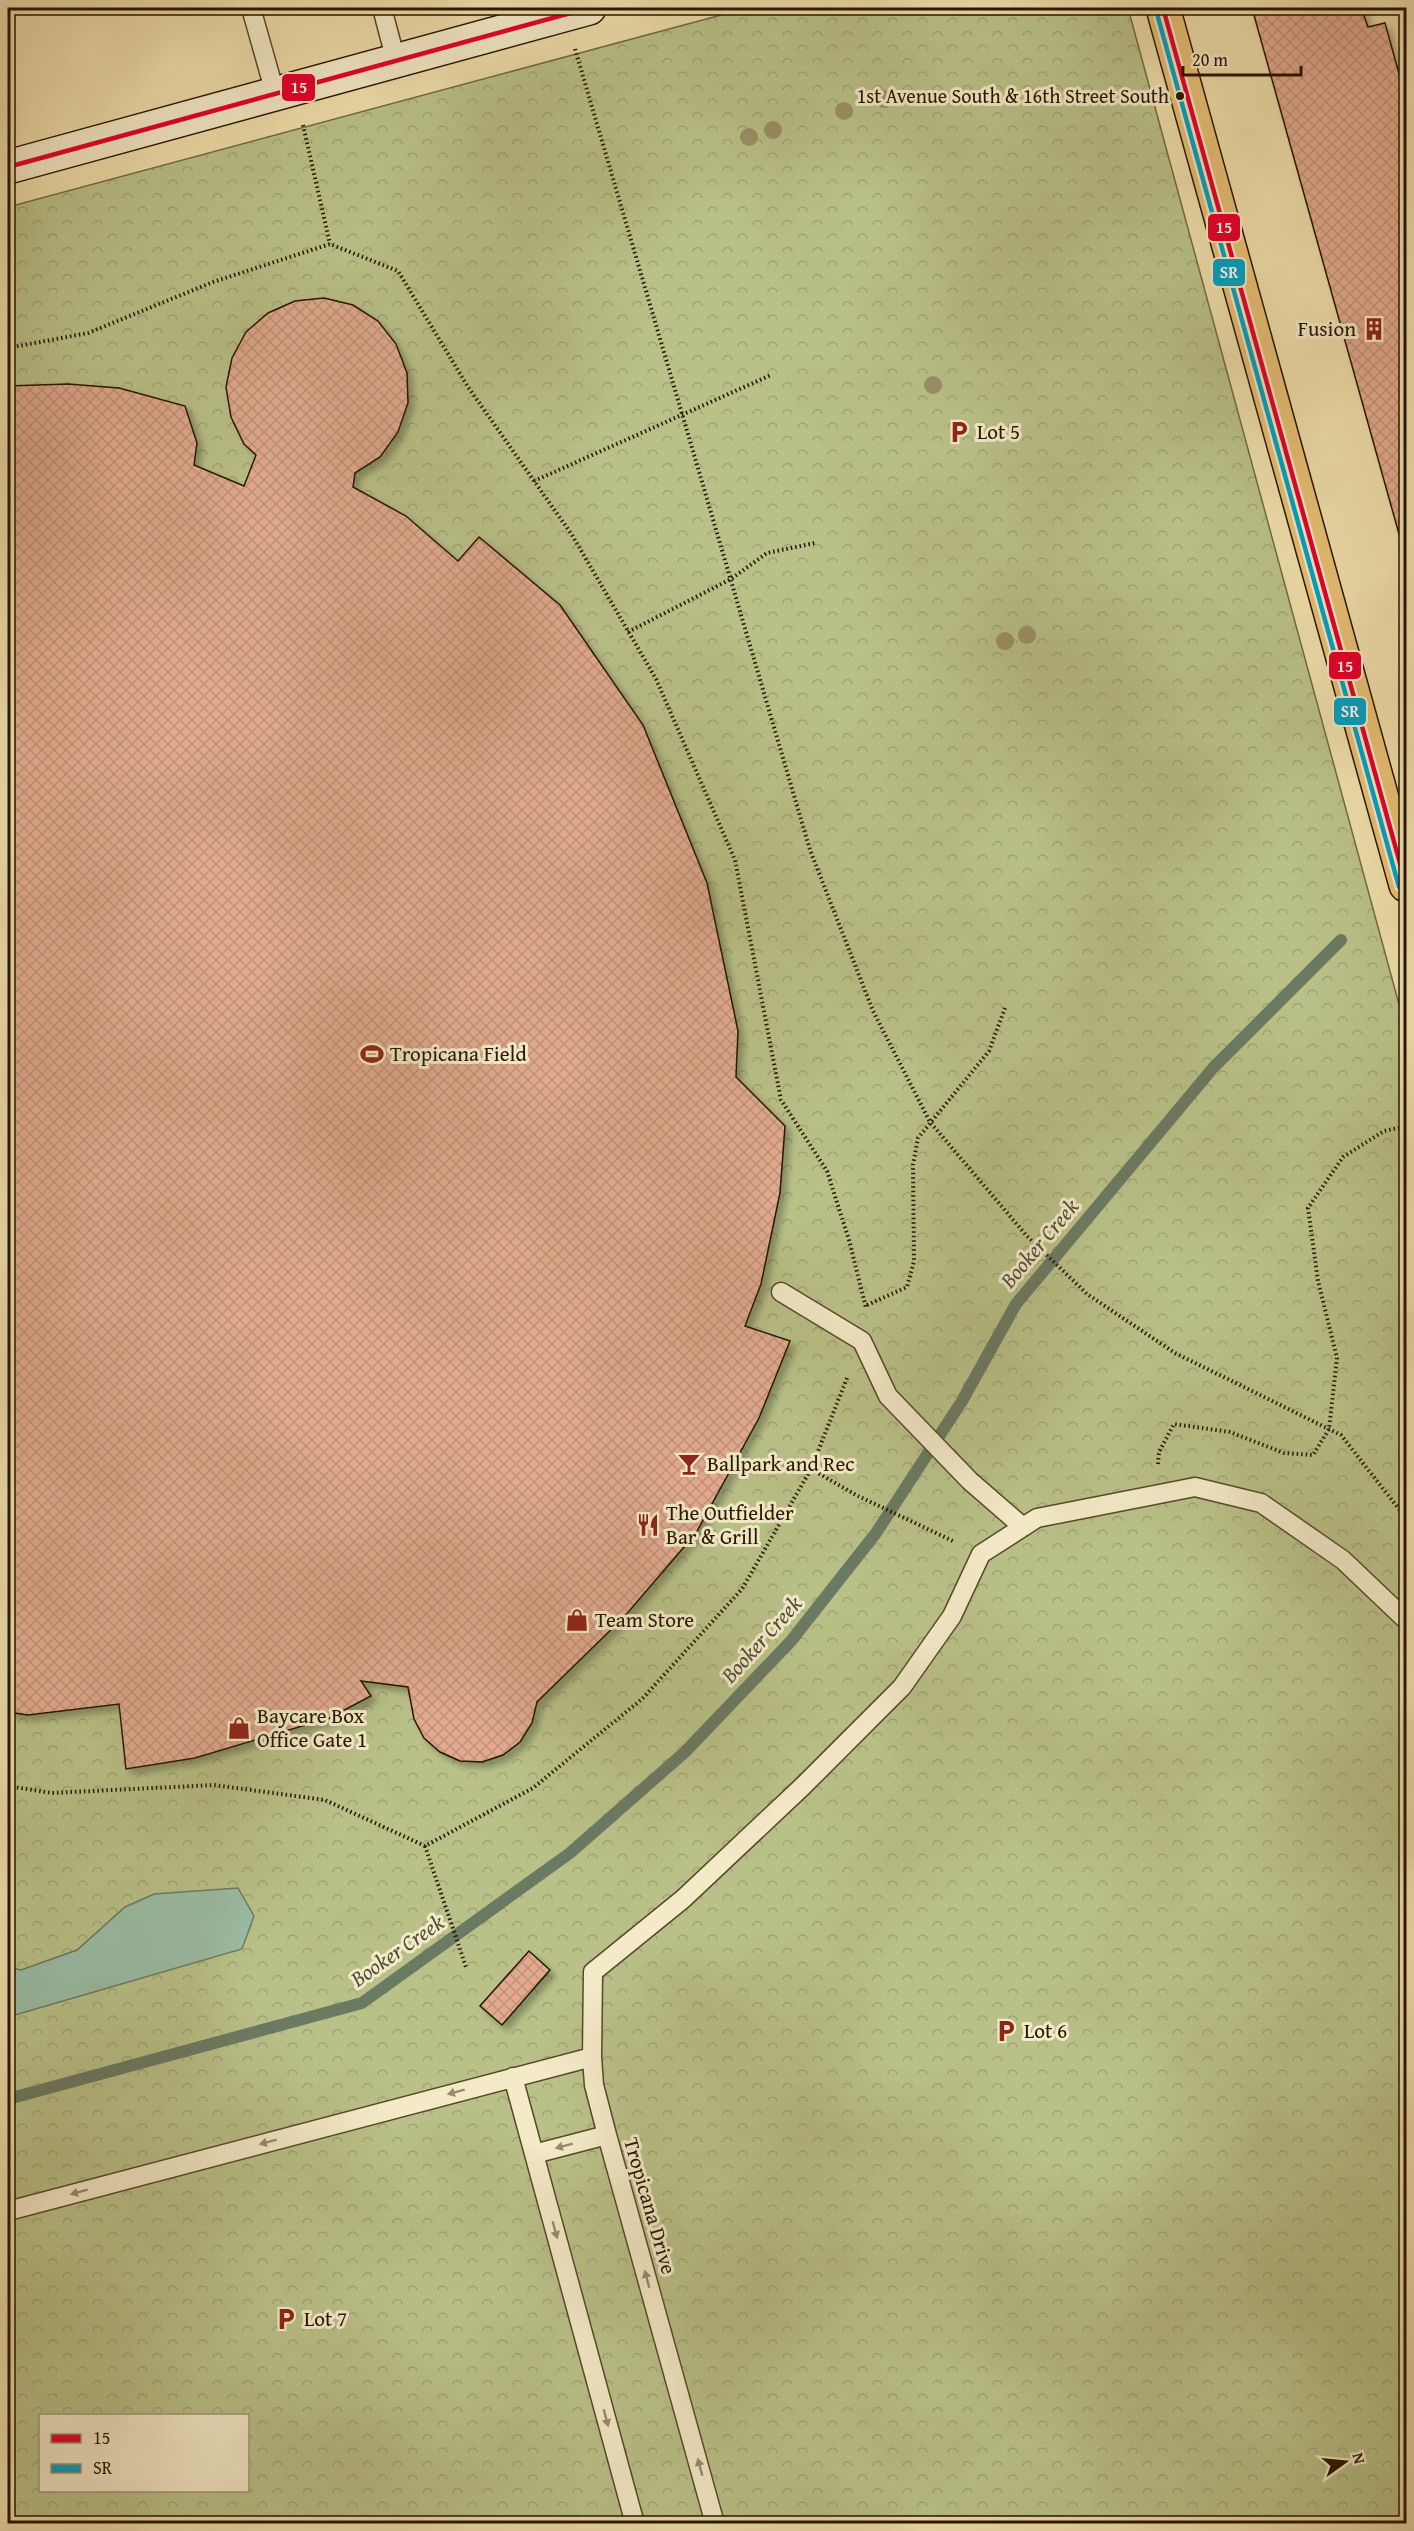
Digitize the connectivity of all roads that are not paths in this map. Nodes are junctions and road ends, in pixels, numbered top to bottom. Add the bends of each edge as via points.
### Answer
1 (251, 8) edge
2 (381, 8) edge
3 (589, 8) edge
4 (1163, 8) edge
5 (396, 61) junction
6 (285, 91) junction
7 (8, 167) edge
8 (1407, 885) edge
9 (781, 1292) dead end
10 (1023, 1527) junction
11 (1407, 1620) edge
12 (592, 2057) junction
13 (513, 2077) junction
14 (607, 2135) junction
15 (534, 2154) junction
16 (8, 2211) edge
17 (635, 2523) edge
18 (715, 2523) edge

1 - 6 lane
2 - 5 lane
3 - 5 street
4 - 8 main road
5 - 6 street
6 - 7 street
9 - 10 lane via 862,1341 888,1396 970,1481
10 - 11 lane via 1037,1518 1194,1487 1261,1503 1343,1560
10 - 12 lane via 981,1554 952,1616 902,1687 683,1899 593,1972
12 - 13 lane
12 - 14 lane via 594,2085
13 - 15 lane
13 -> 16 lane
14 -> 15 lane, Tropicana Drive
18 -> 14 lane, Tropicana Drive
15 -> 17 lane

